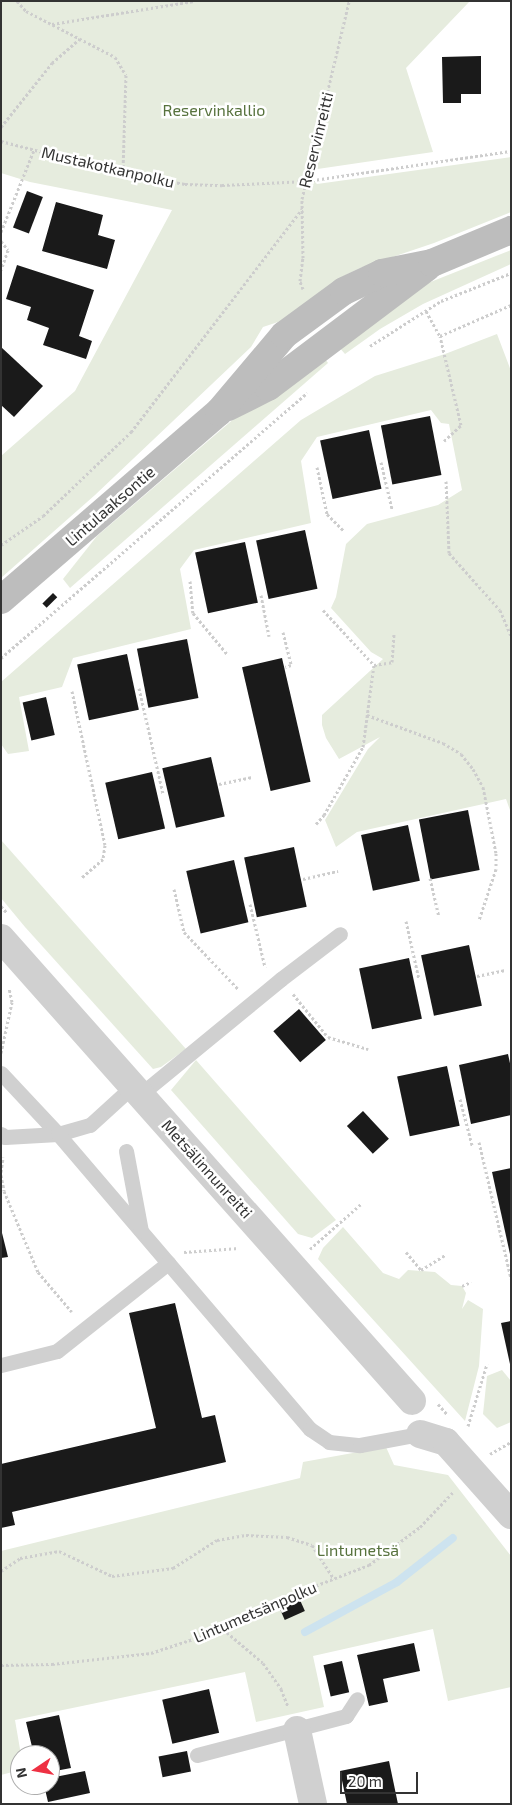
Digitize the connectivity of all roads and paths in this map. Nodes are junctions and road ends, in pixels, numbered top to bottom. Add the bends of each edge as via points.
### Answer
1 (17, 1) edge
2 (194, 1) edge
3 (348, 1) edge
4 (51, 24) junction
5 (80, 39) junction
6 (1, 127) edge
7 (1, 141) edge
8 (34, 150) junction
9 (511, 151) edge
10 (123, 173) junction
11 (307, 181) junction
12 (302, 209) junction
13 (509, 231) edge
14 (1, 232) edge
15 (1, 241) edge
16 (1, 270) edge
17 (511, 273) edge
18 (300, 281) dead end
19 (511, 305) edge
20 (426, 311) junction
21 (440, 336) junction
22 (367, 348) dead end
23 (311, 391) dead end
24 (444, 441) dead end
25 (381, 462) dead end
26 (317, 467) dead end
27 (446, 481) dead end
28 (392, 509) dead end
29 (344, 531) dead end
30 (1, 545) edge
31 (190, 581) dead end
32 (261, 595) dead end
33 (1, 600) edge
34 (323, 610) dead end
35 (283, 632) dead end
36 (394, 634) dead end
37 (269, 636) dead end
38 (511, 636) edge
39 (228, 654) dead end
40 (1, 658) edge
41 (374, 665) junction
42 (285, 667) dead end
43 (140, 688) dead end
44 (72, 691) dead end
45 (367, 715) junction
46 (252, 777) dead end
47 (219, 784) dead end
48 (163, 794) dead end
49 (316, 824) dead end
50 (338, 871) dead end
51 (81, 878) dead end
52 (303, 878) dead end
53 (430, 878) dead end
54 (174, 889) dead end
55 (250, 904) dead end
56 (439, 916) dead end
57 (479, 920) dead end
58 (406, 921) dead end
59 (340, 934) dead end
60 (1, 938) edge
61 (505, 970) dead end
62 (477, 976) dead end
63 (419, 980) dead end
64 (277, 982) junction
65 (8, 985) dead end
66 (253, 1004) junction
67 (368, 1049) dead end
68 (1, 1053) edge
69 (1, 1073) edge
70 (137, 1090) junction
71 (460, 1099) dead end
72 (1, 1134) edge
73 (58, 1134) junction
74 (479, 1142) dead end
75 (472, 1145) dead end
76 (126, 1151) dead end
77 (1, 1175) edge
78 (362, 1203) dead end
79 (141, 1233) junction
80 (273, 1243) junction
81 (406, 1252) dead end
82 (306, 1253) dead end
83 (445, 1255) dead end
84 (168, 1262) junction
85 (511, 1278) edge
86 (471, 1282) dead end
87 (462, 1286) dead end
88 (86, 1328) junction
89 (487, 1364) dead end
90 (1, 1365) edge
91 (412, 1402) dead end
92 (420, 1434) joint
93 (465, 1434) dead end
94 (472, 1472) junction
95 (507, 1505) edge
96 (1, 1571) edge
97 (334, 1578) junction
98 (223, 1629) junction
99 (1, 1665) edge
100 (357, 1699) dead end
101 (296, 1730) junction
102 (198, 1755) dead end
103 (313, 1804) edge

1 - 4 path via 26,11
2 - 4 path
3 - 11 path, Reservinreitti
4 - 5 path
5 - 6 path via 52,63
5 - 10 path via 115,57 126,74
7 - 8 path, Mustakotkanpolku
8 - 10 path, Mustakotkanpolku
8 - 14 path
9 - 11 path, Mustakotkanpolku
10 - 11 path, Mustakotkanpolku via 185,184
11 - 12 path, Reservinreitti
12 - 18 path, Reservinreitti
12 - 30 path via 131,432 43,516
13 - 33 street, Lintulaaksontie via 432,263 268,387 219,412
15 - 16 path via 8,250
17 - 20 path via 441,301
19 - 21 path
20 - 21 path
20 - 22 path
21 - 24 path via 461,425
23 - 40 path
25 - 28 path
26 - 29 path via 327,514
27 - 38 path via 450,553 500,610
31 - 39 path via 194,614
32 - 37 path
34 - 41 path
35 - 42 path via 291,665
36 - 41 path via 392,662
41 - 45 path
43 - 48 path
44 - 51 path via 105,845 104,859
45 - 49 path via 363,747
45 - 57 path via 443,743 462,754 473,769 482,787 496,853 496,869
46 - 47 path
50 - 52 path
53 - 56 path
54 - 66 path via 184,932
55 - 64 path via 266,974
58 - 63 path
59 - 64 lane
60 - 70 street, Metsälinnunreitti
61 - 62 path
64 - 66 lane
64 - 67 path via 328,1037
65 - 68 path via 12,1002
66 - 70 lane
69 - 73 lane
70 - 73 lane via 90,1125
70 - 80 street, Metsälinnunreitti
71 - 75 path
72 - 73 lane via 5,1137
73 - 79 lane
74 - 85 path
76 - 79 lane
77 - 88 path via 4,1191 38,1272
78 - 82 path
79 - 84 lane
80 - 84 path via 190,1250 177,1254
80 - 91 street, Metsälinnunreitti
81 - 83 path via 421,1270
84 - 88 lane
84 - 92 lane via 310,1429 329,1442 360,1445
86 - 87 path
88 - 90 lane via 57,1351
89 - 93 path
92 - 94 street via 446,1442
94 - 95 street
94 - 97 path, Lintumetsänpolku via 420,1527 369,1565
96 - 97 path via 20,1558 59,1551 112,1576 173,1568 217,1540 246,1535 287,1537 312,1544
97 - 98 path, Lintumetsänpolku
98 - 99 path, Lintumetsänpolku via 151,1653 52,1664
98 - 101 path via 263,1663 281,1688
100 - 101 lane via 346,1716
101 - 102 lane
101 - 103 street

